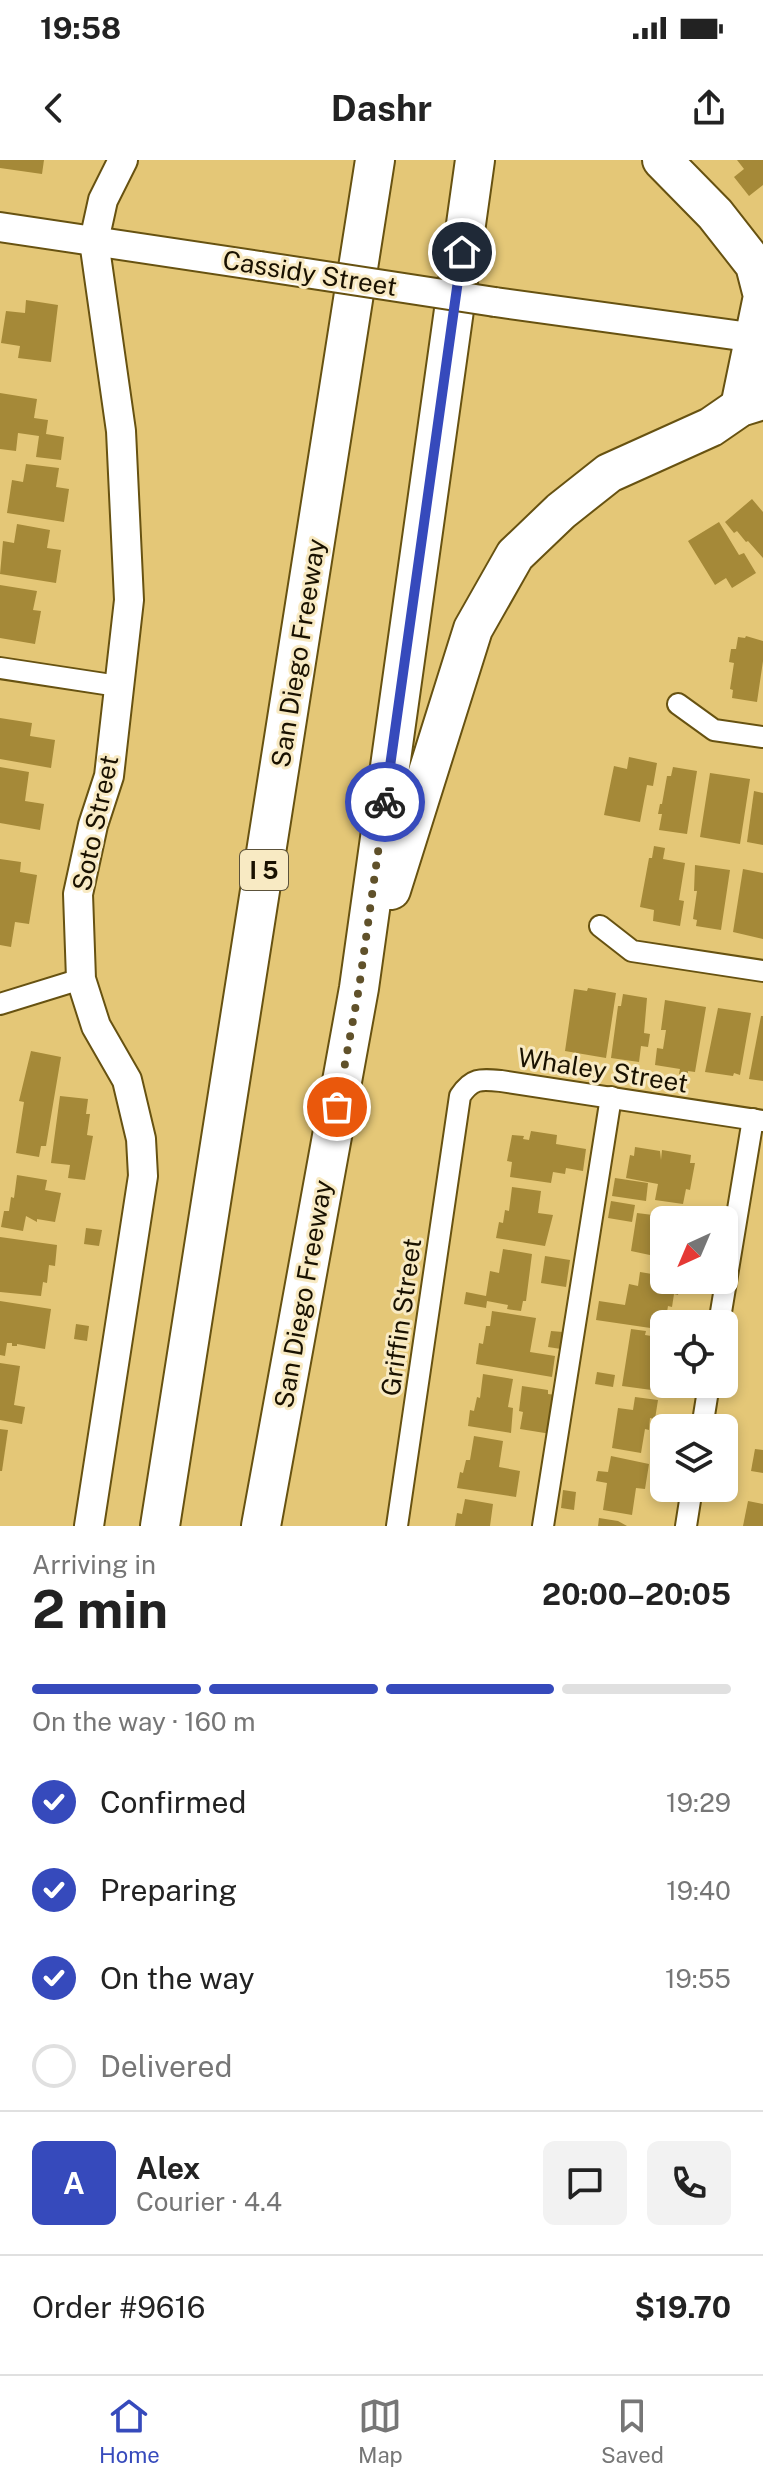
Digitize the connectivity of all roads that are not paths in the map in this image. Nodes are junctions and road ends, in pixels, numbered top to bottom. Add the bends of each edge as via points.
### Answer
1 (123, 160) edge
2 (375, 160) edge
3 (475, 160) edge
4 (662, 160) edge
5 (0, 227) edge
6 (94, 241) junction
7 (759, 268) edge
8 (759, 338) edge
9 (752, 404) edge
10 (0, 668) edge
11 (118, 686) junction
12 (678, 704) dead end
13 (763, 737) edge
14 (600, 926) dead end
15 (763, 971) edge
16 (81, 979) junction
17 (359, 988) junction
18 (0, 1004) edge
19 (611, 1097) junction
20 (457, 1115) joint
21 (758, 1120) edge
22 (722, 1310) edge
23 (690, 1502) edge
24 (89, 1526) edge
25 (160, 1526) edge
26 (261, 1526) edge
27 (397, 1526) edge
28 (543, 1526) edge
29 (686, 1526) edge

1 - 6 street, Soto Street via 103,200
2 - 25 highway, San Diego Freeway / I 5
3 - 17 highway, San Diego Freeway
4 - 7 highway
5 - 6 street, Cassidy Street
6 - 8 street, Cassidy Street, bridge
6 - 11 street, Soto Street via 121,431 129,600
7 - 8 highway
8 - 9 highway
9 - 17 highway via 609,473 515,555 473,629
10 - 11 street
11 - 16 street, Soto Street via 109,776 78,894
12 - 13 street via 714,730
14 - 15 street via 632,951
16 - 18 street
16 - 24 street, Soto Street via 96,1026 127,1080 141,1139 143,1176
17 - 26 highway, San Diego Freeway
19 - 20 street, Whaley Street via 483,1079 468,1084
19 - 21 street, Whaley Street
19 - 28 street
20 - 27 street, Griffin Street
21 - 22 street
23 - 29 street

